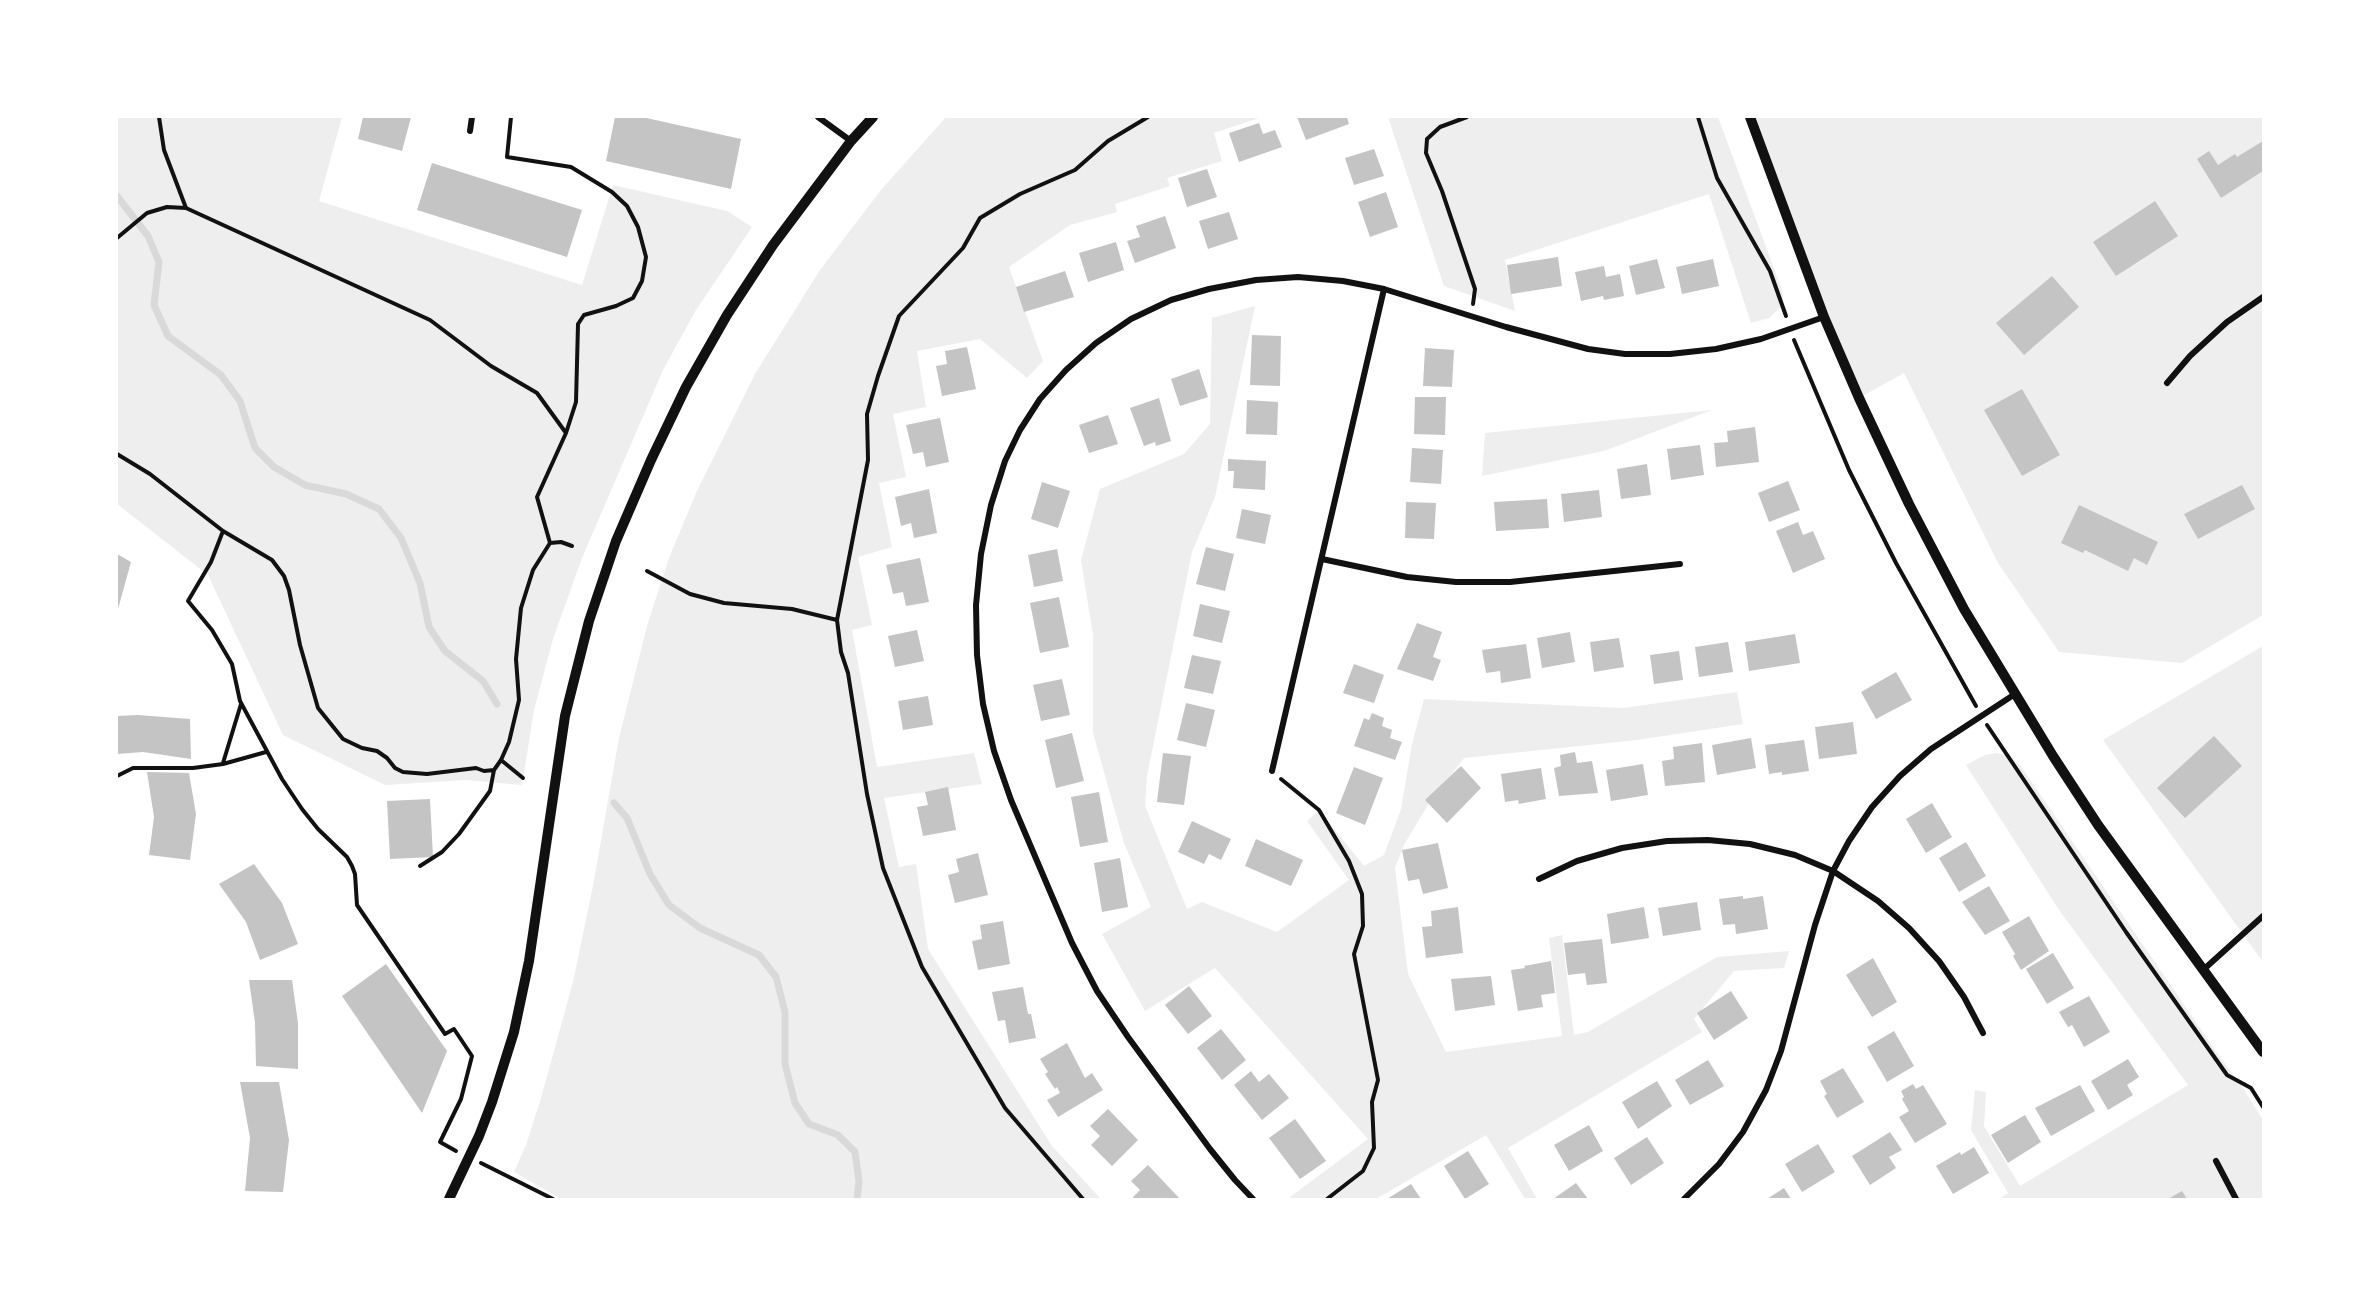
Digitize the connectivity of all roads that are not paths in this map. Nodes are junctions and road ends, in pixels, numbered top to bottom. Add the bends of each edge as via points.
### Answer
1 (472, 117) edge
2 (818, 117) edge
3 (873, 117) edge
4 (1750, 117) edge
5 (470, 131) dead end
6 (851, 141) junction
7 (1384, 290) junction
8 (2263, 297) edge
9 (1824, 317) junction
10 (2167, 383) dead end
11 (1322, 559) junction
12 (1680, 564) dead end
13 (2015, 694) junction
14 (1272, 771) road end
15 (1833, 871) junction
16 (1539, 879) dead end
17 (2263, 916) edge
18 (2203, 970) junction
19 (1983, 1033) dead end
20 (2263, 1052) edge
21 (2216, 1161) dead end
22 (449, 1199) edge
23 (1253, 1199) edge
24 (1684, 1199) edge
25 (2236, 1199) edge

1 - 5 street
2 - 6 street
3 - 6 street
4 - 9 street
6 - 22 street via 773,245 727,315 686,387 616,541 589,621 565,716 529,962 513,1032 492,1102
7 - 9 street via 1588,349 1625,354 1716,349 1761,339
7 - 11 street
7 - 23 street via 1310,278 1257,280 1171,300 1131,319 1066,370 1020,430 991,505 981,554 976,625 983,704 994,751 1072,943 1097,991 1128,1037 1210,1149
8 - 10 street via 2227,322
9 - 13 street via 1909,504
11 - 12 street via 1407,577 1456,582 1510,582
11 - 14 street
13 - 15 street via 1931,750 1900,776 1872,807
13 - 18 street via 2098,825
15 - 16 street via 1795,855 1750,844 1667,841 1577,861
15 - 19 street via 1909,928 1939,961
15 - 24 street via 1766,1090 1743,1132 1719,1164
17 - 18 street
18 - 20 street
21 - 25 street

